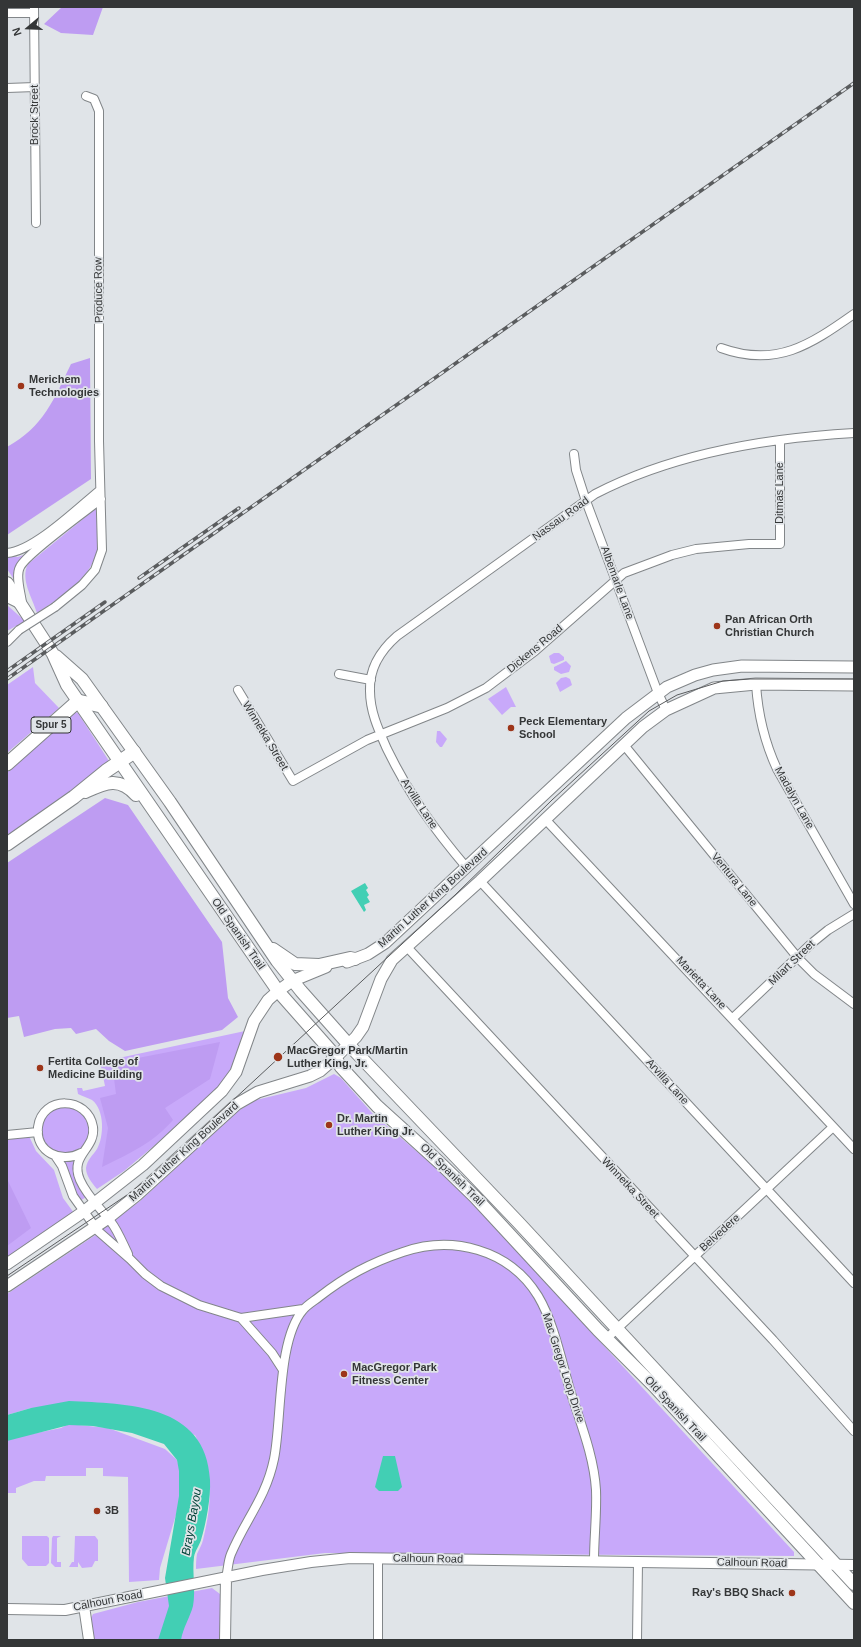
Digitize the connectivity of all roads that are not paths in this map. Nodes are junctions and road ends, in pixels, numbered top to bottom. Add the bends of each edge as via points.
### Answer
1 (34, 10) edge
2 (7, 14) edge
3 (35, 87) junction
4 (7, 88) edge
5 (86, 96) dead end
6 (36, 223) dead end
7 (854, 314) edge
8 (722, 348) dead end
9 (854, 433) edge
10 (780, 441) junction
11 (574, 454) dead end
12 (100, 495) junction
13 (586, 501) junction
14 (780, 544) joint
15 (7, 553) edge
16 (616, 579) junction
17 (7, 583) edge
18 (7, 598) edge
19 (23, 606) junction
20 (19, 630) junction
21 (7, 635) edge
22 (7, 642) edge
23 (54, 654) junction
24 (854, 667) edge
25 (339, 674) dead end
26 (371, 680) junction
27 (756, 684) junction
28 (854, 685) edge
29 (238, 690) dead end
30 (658, 693) junction
31 (78, 701) junction
32 (101, 706) junction
33 (666, 710) junction
34 (380, 735) junction
35 (624, 745) junction
36 (134, 752) junction
37 (119, 762) junction
38 (7, 764) edge
39 (293, 781) joint
40 (74, 797) junction
41 (545, 819) junction
42 (160, 822) junction
43 (7, 844) edge
44 (467, 868) junction
45 (480, 881) junction
46 (854, 904) edge
47 (854, 914) edge
48 (266, 944) junction
49 (406, 946) junction
50 (798, 958) junction
51 (355, 959) junction
52 (292, 981) junction
53 (278, 991) junction
54 (854, 1004) edge
55 (733, 1018) junction
56 (349, 1045) junction
57 (336, 1058) junction
58 (833, 1127) junction
59 (38, 1132) junction
60 (7, 1135) edge
61 (854, 1149) edge
62 (82, 1153) junction
63 (56, 1157) junction
64 (766, 1190) junction
65 (95, 1203) junction
66 (83, 1212) junction
67 (108, 1219) junction
68 (95, 1227) junction
69 (694, 1257) junction
70 (130, 1258) junction
71 (7, 1264) edge
72 (854, 1283) edge
73 (7, 1286) edge
74 (303, 1309) junction
75 (241, 1318) junction
76 (617, 1329) junction
77 (606, 1339) junction
78 (283, 1370) junction
79 (854, 1430) edge
80 (378, 1559) junction
81 (594, 1561) junction
82 (638, 1562) junction
83 (818, 1564) junction
84 (836, 1565) junction
85 (854, 1565) edge
86 (226, 1578) junction
87 (854, 1584) edge
88 (854, 1603) edge
89 (84, 1606) junction
90 (7, 1609) edge
91 (89, 1640) edge
92 (225, 1640) edge
93 (378, 1640) edge
94 (637, 1640) edge

1 - 2 street
1 - 3 street, Brock Street
3 - 4 street
3 - 6 street, Brock Street
5 - 12 street, Produce Row via 94,99 99,111
7 - 8 street via 805,346 778,355 750,356
9 - 10 street, Nassau Road
10 - 13 street, Nassau Road via 711,452 664,465 612,486
10 - 14 street, Ditmas Lane
11 - 13 street, Albemarle Lane via 576,470
12 - 15 street via 31,545 17,552
12 - 19 street via 20,566 18,577
12 - 20 street, Produce Row, bridge via 102,550 95,570 82,585 55,607
13 - 16 street, Albemarle Lane
13 - 26 street, Nassau Road via 397,636 382,652 375,664
14 - 16 street, Dickens Road via 696,549 644,565
16 - 30 street, Albemarle Lane
16 - 34 street, Dickens Road via 535,651 486,688 447,708
17 - 19 main road, Old Spanish Trail
18 - 19 street
19 - 23 main road, Old Spanish Trail
20 - 21 street, Produce Row
20 - 22 street, Produce Row
23 - 31 main road, Old Spanish Trail via 67,685
23 - 32 main road, Old Spanish Trail via 82,679
24 - 30 main road, Martin Luther King Boulevard via 729,667 695,675
25 - 26 street
26 - 34 street, Nassau Road via 370,699
27 - 28 main road, Martin Luther King Boulevard
27 - 33 main road, Martin Luther King Boulevard via 714,688
27 - 46 street, Madalyn Lane via 759,718 769,752
29 - 39 street, Winnetka Street
30 - 33 street, Albemarle Lane
30 - 44 main road, Martin Luther King Boulevard via 626,718
31 - 32 highway
31 - 37 main road, Old Spanish Trail
31 - 38 highway, Spur 5 / Spur 5
32 - 36 main road, Old Spanish Trail
33 - 35 main road, Martin Luther King Boulevard
34 - 39 street, Dickens Road
34 - 44 street, Arvilla Lane via 412,797
35 - 41 main road, Martin Luther King Boulevard
35 - 50 street, Ventura Lane
36 - 37 highway
36 - 48 main road, Old Spanish Trail
37 - 40 highway
37 - 42 main road, Old Spanish Trail
40 - 42 main road via 100,785 124,785
40 - 43 highway
41 - 45 main road, Martin Luther King Boulevard
41 - 55 street, Marietta Lane
42 - 53 main road, Old Spanish Trail
44 - 51 main road, Martin Luther King Boulevard via 385,942 375,950
45 - 49 main road, Martin Luther King Boulevard
45 - 64 street, Arvilla Lane
47 - 50 street, Milart Street via 828,930
48 - 51 main road via 295,964 319,965
48 - 52 main road, Old Spanish Trail
49 - 56 main road, Martin Luther King Boulevard via 386,970 367,1019
49 - 69 street, Winnetka Street
50 - 54 street, Ventura Lane via 814,974
50 - 55 street, Milart Street
51 - 52 main road, Martin Luther King Boulevard via 322,968
52 - 53 main road, Martin Luther King Boulevard
52 - 56 main road, Old Spanish Trail
53 - 57 main road, Old Spanish Trail
53 - 65 main road, Martin Luther King Boulevard via 268,1000 254,1022 242,1058 230,1082 143,1165
55 - 58 street, Marietta Lane
56 - 57 main road, Martin Luther King Boulevard
56 - 76 main road, Old Spanish Trail
57 - 67 main road, Martin Luther King Boulevard via 310,1076 258,1092 237,1104
57 - 77 main road, Old Spanish Trail via 341,1067 377,1106 475,1197
58 - 61 street, Marietta Lane
58 - 64 street, Belvedere
59 - 60 street
59 - 62 street via 40,1119 48,1108 67,1102 79,1106 89,1115 93,1128 91,1140
59 - 63 street via 44,1147
62 - 63 street via 72,1157
62 - 65 street via 78,1167 79,1176
63 - 66 street
64 - 69 street, Belvedere
64 - 72 street, Arvilla Lane
65 - 66 main road, Martin Luther King Boulevard
65 - 67 street
66 - 68 street
66 - 71 main road, Martin Luther King Boulevard
67 - 68 main road, Martin Luther King Boulevard
67 - 70 street
68 - 70 street
68 - 73 main road, Martin Luther King Boulevard
69 - 76 street, Belvedere
69 - 79 street, Winnetka Street
70 - 75 street via 145,1274 179,1297
74 - 75 street
74 - 78 street via 290,1338
74 - 81 street, Mac Gregor Loop Drive via 363,1267 406,1251 432,1245 454,1244 473,1248 498,1259 522,1275 538,1296 547,1314 588,1447 596,1491
75 - 78 street via 272,1353
76 - 77 street, Belvedere
76 - 84 main road, Old Spanish Trail
77 - 83 main road, Old Spanish Trail via 654,1386
78 - 86 street via 274,1460 266,1487 231,1555
80 - 81 street, Calhoun Road
80 - 86 street, Calhoun Road via 350,1558 311,1562
80 - 93 street
81 - 82 street, Calhoun Road
82 - 83 street, Calhoun Road
82 - 94 street
83 - 84 street, Calhoun Road
83 - 88 main road, Old Spanish Trail
84 - 85 street, Calhoun Road
84 - 87 main road, Old Spanish Trail
86 - 89 street, Calhoun Road
86 - 92 street
89 - 90 street, Calhoun Road via 65,1610
89 - 91 street

